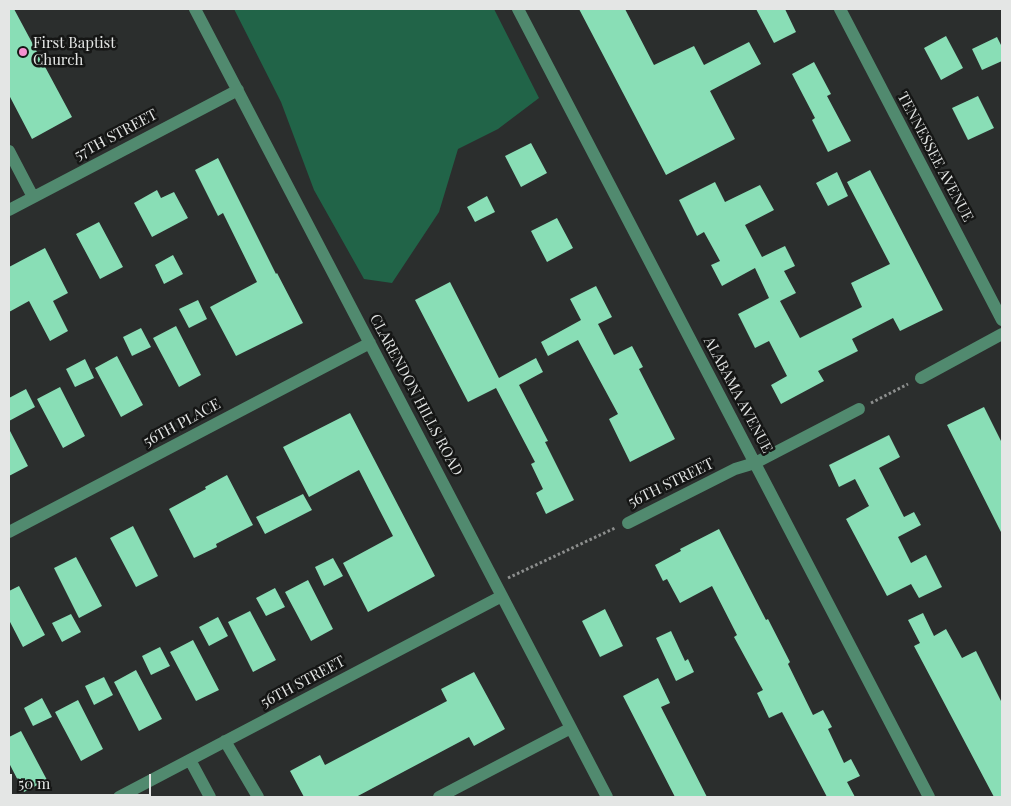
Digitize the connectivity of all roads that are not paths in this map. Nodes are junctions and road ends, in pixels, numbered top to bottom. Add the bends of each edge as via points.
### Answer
1 (195, 9) edge
2 (518, 9) edge
3 (840, 9) edge
4 (238, 90) junction
5 (9, 151) edge
6 (33, 197) junction
7 (9, 210) edge
8 (1002, 320) edge
9 (1002, 334) edge
10 (370, 343) junction
11 (921, 378) road end
12 (859, 409) road end
13 (755, 463) junction
14 (628, 523) road end
15 (9, 532) edge
16 (502, 596) junction
17 (571, 728) junction
18 (225, 741) junction
19 (190, 760) junction
20 (118, 797) edge
21 (210, 797) edge
22 (258, 797) edge
23 (439, 797) edge
24 (607, 797) edge
25 (929, 797) edge

1 - 4 street, CLARENDON HILLS ROAD
2 - 13 street, ALABAMA AVENUE
3 - 8 street, TENNESSEE AVENUE
4 - 6 street, 57TH STREET
4 - 10 street, CLARENDON HILLS ROAD
5 - 6 street
6 - 7 street, 57TH STREET
9 - 11 street
10 - 15 street, 56TH PLACE
10 - 16 street, CLARENDON HILLS ROAD
12 - 13 street, 56TH STREET
13 - 14 street, 56TH STREET via 735,469
13 - 25 street, ALABAMA AVENUE
16 - 17 street, CLARENDON HILLS ROAD
16 - 18 street, 56TH STREET
17 - 23 street
17 - 24 street, CLARENDON HILLS ROAD
18 - 19 street, 56TH STREET
18 - 22 street
19 - 20 street, 56TH STREET
19 - 21 street

